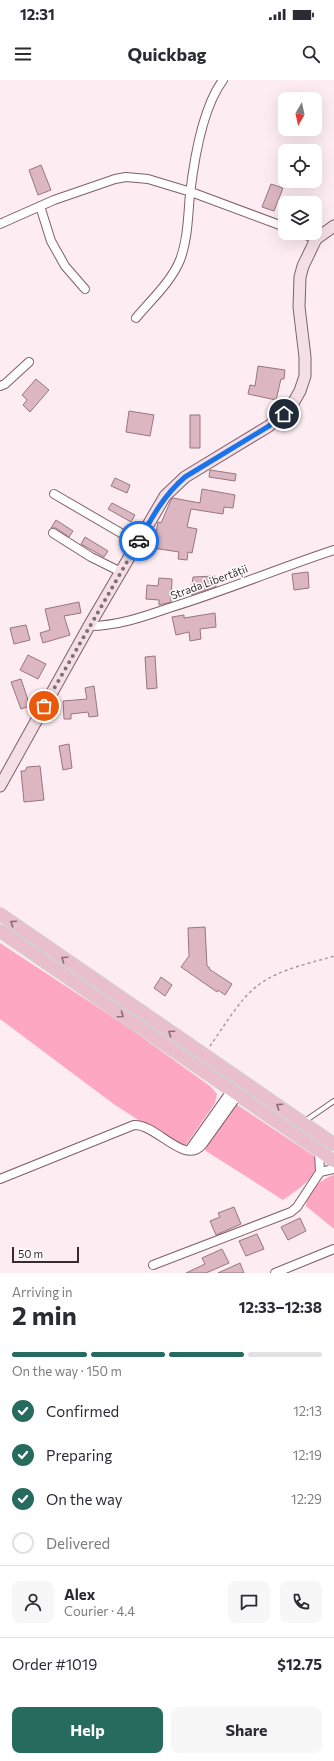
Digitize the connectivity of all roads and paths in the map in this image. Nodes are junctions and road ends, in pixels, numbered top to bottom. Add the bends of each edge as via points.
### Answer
1 (222, 80) edge
2 (191, 192) junction
3 (40, 206) junction
4 (0, 224) edge
5 (278, 224) edge
6 (334, 226) edge
7 (322, 235) edge
8 (316, 240) edge
9 (85, 289) dead end
10 (136, 318) dead end
11 (29, 362) dead end
12 (0, 386) edge
13 (54, 494) dead end
14 (53, 533) dead end
15 (138, 543) junction
16 (334, 550) edge
17 (121, 572) junction
18 (89, 626) junction
19 (0, 786) edge
20 (0, 914) edge
21 (0, 931) edge
22 (334, 956) edge
23 (203, 1055) junction
24 (234, 1093) junction
25 (334, 1101) edge
26 (303, 1123) junction
27 (334, 1144) edge
28 (319, 1151) junction
29 (334, 1161) edge
30 (334, 1169) edge
31 (320, 1172) junction
32 (0, 1179) edge
33 (334, 1249) edge
34 (153, 1265) dead end
35 (275, 1273) edge

1 - 2 street via 208,108
2 - 3 street via 148,178 126,176
2 - 5 street
2 - 10 street via 186,236 180,259 168,280
3 - 4 street
3 - 9 street via 51,241 65,266
6 - 7 street
8 - 15 street via 300,277 299,307 305,376 292,405 269,426 174,486 165,496
11 - 12 street
13 - 15 street
14 - 17 street
15 - 17 street
16 - 18 street, Strada Libertății via 191,602 118,623
17 - 18 street
18 - 19 street
23 -> 20 main road
21 -> 24 main road
22 - 23 path via 274,975 256,986
26 -> 23 main road
24 - 28 main road
24 - 32 street via 190,1149 183,1150 150,1128 134,1125
25 - 26 lane
26 - 27 main road
28 - 29 main road
28 - 31 street
30 - 31 street
31 - 34 street via 297,1207 290,1212
33 - 35 street

